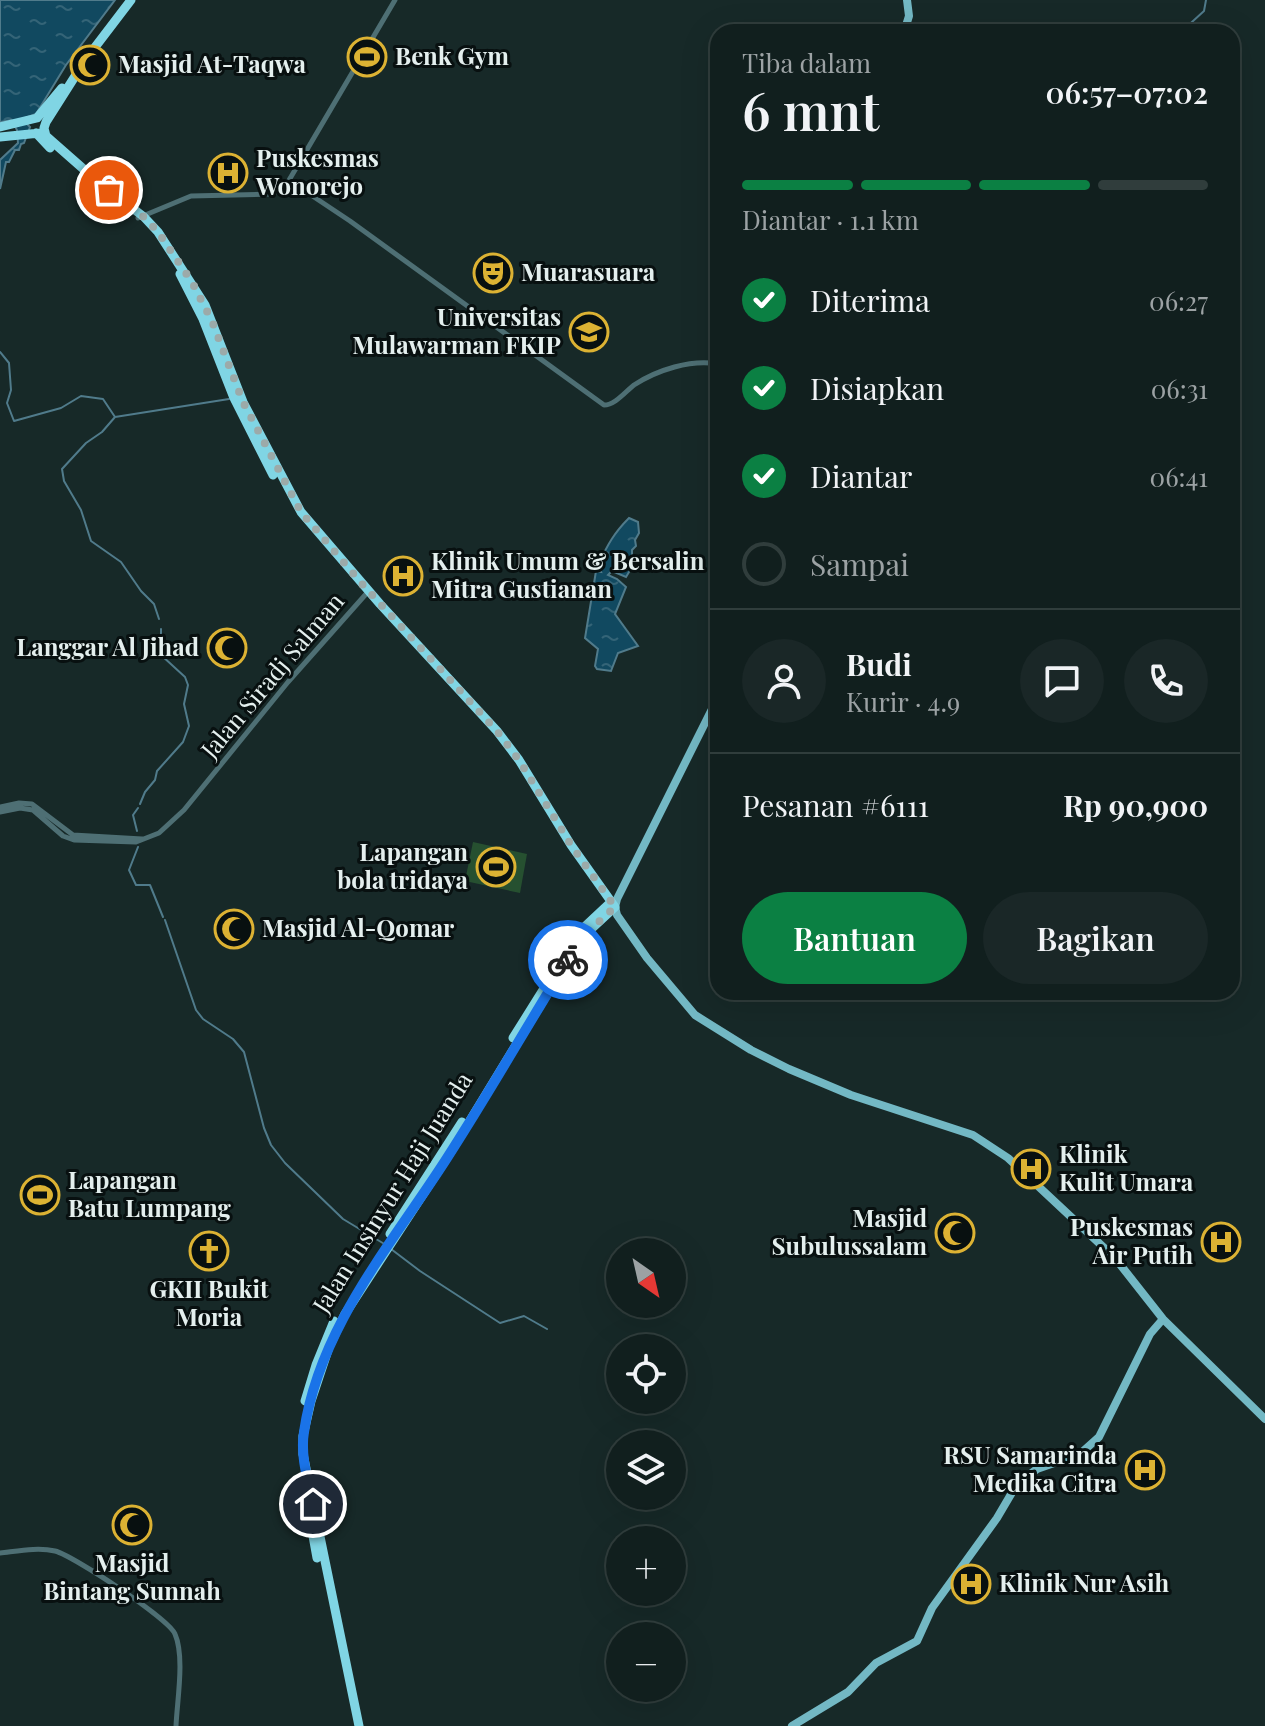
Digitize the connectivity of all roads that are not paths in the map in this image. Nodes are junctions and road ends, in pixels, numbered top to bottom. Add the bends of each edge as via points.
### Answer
1 (128, 0) edge
2 (395, 0) edge
3 (907, 0) edge
4 (906, 24) edge
5 (38, 130) junction
6 (0, 132) edge
7 (290, 181) junction
8 (141, 217) junction
9 (710, 363) edge
10 (233, 388) junction
11 (366, 594) junction
12 (710, 713) edge
13 (0, 810) edge
14 (548, 815) junction
15 (613, 907) junction
16 (1163, 1319) junction
17 (1265, 1419) edge
18 (0, 1553) edge
19 (176, 1726) edge
20 (356, 1726) edge
21 (792, 1726) edge

1 - 5 highway
1 - 5 highway via 83,54
2 - 7 street
3 - 4 main road
5 - 6 highway
5 - 8 highway via 67,162
7 - 8 street via 272,194 198,194
7 - 9 street via 604,405 656,373
8 - 10 highway via 183,279
10 - 11 highway via 285,498
10 - 14 highway via 301,512 490,722 519,760
11 - 13 street, Jalan Siradj Salman via 168,827 143,840 71,839 33,810
11 - 14 highway via 499,740
12 - 15 main road
14 - 15 highway
15 - 16 main road via 695,1015 789,1069 973,1135 998,1150 1115,1258
15 - 20 highway, Jalan Insinyur Haji Juanda via 580,931 475,1109 381,1252 319,1366 303,1454
16 - 17 main road
16 - 21 main road via 1144,1345 1099,1437 1080,1454 1037,1469 1017,1484 932,1608 917,1641 876,1663 848,1692
18 - 19 street via 46,1549 64,1554 173,1630 178,1654

